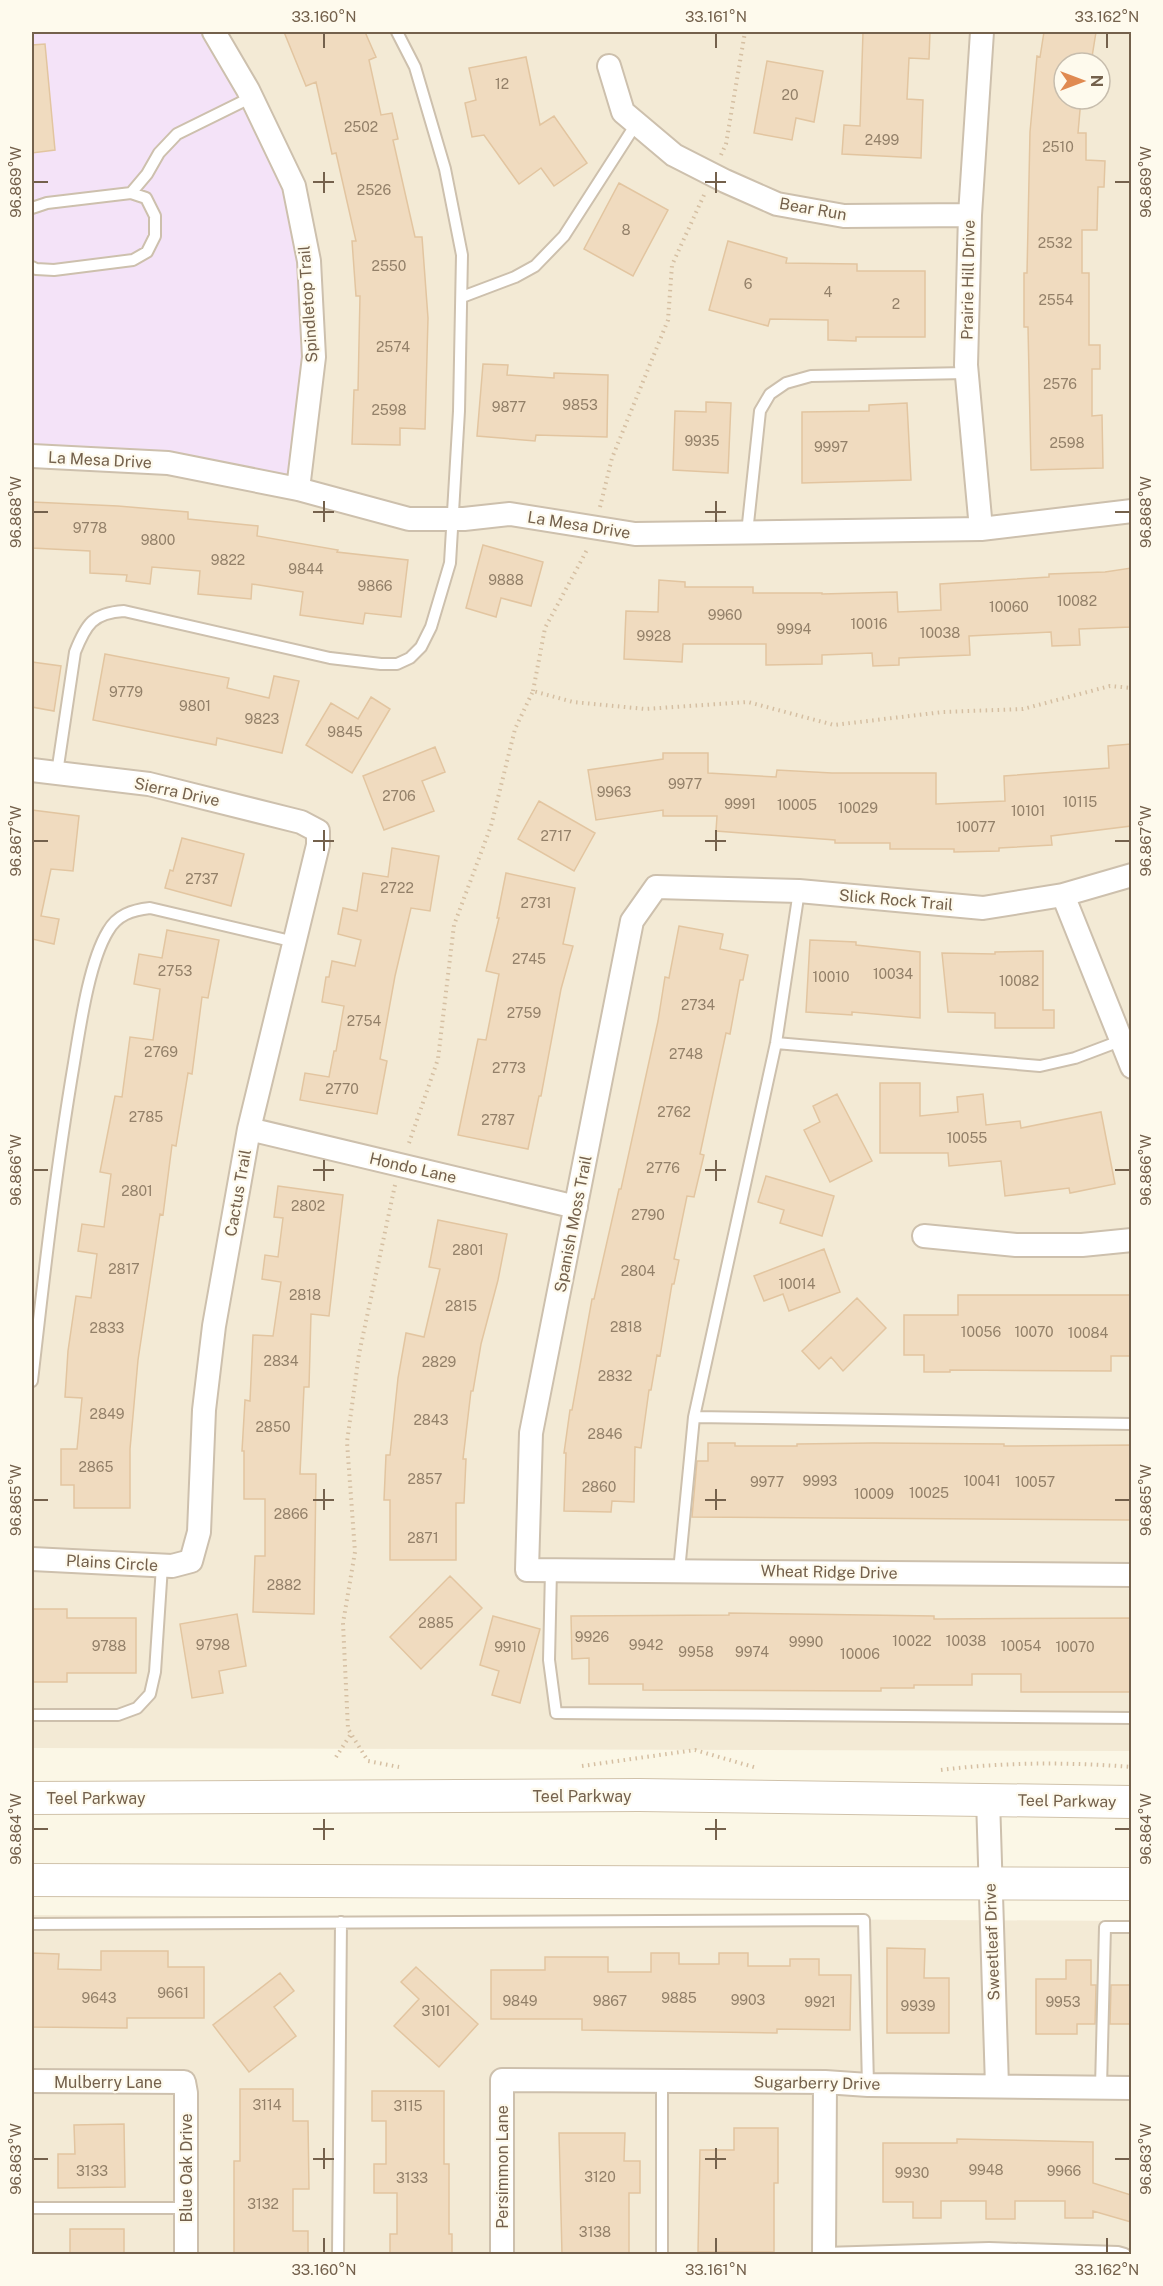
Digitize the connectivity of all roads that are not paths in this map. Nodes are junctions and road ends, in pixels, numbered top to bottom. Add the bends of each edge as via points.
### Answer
1 (214, 32) edge
2 (397, 32) edge
3 (982, 32) edge
4 (609, 66) dead end
5 (252, 97) junction
6 (636, 124) junction
7 (131, 193) junction
8 (32, 208) edge
9 (970, 215) junction
10 (32, 267) edge
11 (462, 297) junction
12 (967, 373) junction
13 (32, 456) edge
14 (298, 489) junction
15 (1131, 510) edge
16 (453, 519) junction
17 (981, 529) junction
18 (747, 533) junction
19 (32, 770) edge
20 (57, 773) junction
21 (318, 831) joint
22 (1131, 875) edge
23 (656, 887) joint
24 (799, 891) junction
25 (1062, 895) junction
26 (295, 942) junction
27 (1120, 1041) junction
28 (776, 1043) junction
29 (1131, 1068) edge
30 (249, 1129) junction
31 (576, 1207) junction
32 (924, 1236) dead end
33 (1131, 1240) edge
34 (32, 1381) edge
35 (694, 1418) junction
36 (1131, 1424) edge
37 (32, 1559) edge
38 (191, 1561) joint
39 (162, 1566) junction
40 (527, 1570) joint
41 (551, 1570) junction
42 (679, 1571) junction
43 (1131, 1575) edge
44 (32, 1715) edge
45 (1131, 1718) edge
46 (32, 1798) edge
47 (988, 1799) junction
48 (1131, 1802) edge
49 (32, 1880) edge
50 (990, 1883) junction
51 (1131, 1884) edge
52 (341, 1922) junction
53 (32, 1924) edge
54 (1131, 1927) edge
55 (502, 2080) joint
56 (32, 2081) edge
57 (662, 2081) junction
58 (184, 2082) joint
59 (825, 2082) junction
60 (868, 2085) junction
61 (997, 2085) junction
62 (1101, 2087) junction
63 (1131, 2088) edge
64 (32, 2208) edge
65 (186, 2208) junction
66 (989, 2251) edge
67 (186, 2254) edge
68 (338, 2254) edge
69 (502, 2254) edge
70 (662, 2254) edge
71 (824, 2254) edge
72 (1125, 2254) edge

1 - 5 street, Spindletop Trail
2 - 11 lane via 415,67 445,169 462,255
3 - 9 street, Prairie Hill Drive
4 - 6 street, Bear Run via 623,112
5 - 7 lane via 177,134
5 - 14 street, Spindletop Trail via 294,186 309,261 314,357
6 - 9 street, Bear Run via 674,155 777,204 844,216
6 - 11 lane via 564,236 535,266
7 - 8 lane
7 - 10 lane via 146,198 155,216 155,236 147,252 133,260 54,270
9 - 12 street, Prairie Hill Drive
11 - 16 lane
12 - 17 street, Prairie Hill Drive
12 - 18 lane via 812,376 786,383 770,394 760,411
13 - 14 street, La Mesa Drive via 168,463
14 - 16 street, La Mesa Drive via 409,519
15 - 17 street, La Mesa Drive
16 - 18 street, La Mesa Drive via 510,514 635,534
16 - 20 lane via 450,562 431,627 410,658 397,664 330,658 124,611 103,614 90,623 75,652
17 - 18 street, La Mesa Drive
19 - 20 street, Sierra Drive
20 - 21 street, Sierra Drive via 149,784 301,822
21 - 26 street, Cactus Trail
22 - 25 street, Slick Rock Trail
23 - 24 street, Slick Rock Trail
23 - 31 street, Spanish Moss Trail via 632,921
24 - 25 street, Slick Rock Trail via 983,908
24 - 28 lane
25 - 27 street
26 - 30 street, Cactus Trail
26 - 34 lane via 150,908 132,910 108,930 81,1020 59,1149
27 - 28 lane via 1040,1066
27 - 29 street
28 - 35 lane
30 - 31 street, Hondo Lane
30 - 38 street, Cactus Trail via 214,1326 204,1410 198,1532
31 - 40 street, Spanish Moss Trail via 531,1433
32 - 33 street via 1016,1245
35 - 36 lane
35 - 42 lane
37 - 39 street, Plains Circle
38 - 39 street, Plains Circle
39 - 44 lane via 150,1694 137,1708 118,1715
40 - 41 street, Wheat Ridge Drive
41 - 42 street, Wheat Ridge Drive
41 - 45 lane via 549,1660 556,1713
42 - 43 street, Wheat Ridge Drive
46 - 47 main road, Teel Parkway via 651,1795
47 - 48 main road, Teel Parkway
47 - 50 street, Sweetleaf Drive
49 - 50 main road
50 - 51 main road
50 - 61 street, Sweetleaf Drive
52 - 53 lane
52 - 60 lane via 864,1920
52 - 68 lane
54 - 62 lane via 1105,1927
55 - 57 street, Sugarberry Drive
55 - 69 street, Persimmon Lane
56 - 58 street, Mulberry Lane
57 - 59 street, Sugarberry Drive
57 - 70 lane
58 - 65 street, Blue Oak Drive
59 - 60 street, Sugarberry Drive
59 - 71 street
60 - 61 street, Sugarberry Drive
61 - 62 street, Sugarberry Drive
62 - 63 street, Sugarberry Drive
64 - 65 lane
65 - 67 street, Blue Oak Drive
66 - 71 lane
66 - 72 lane

